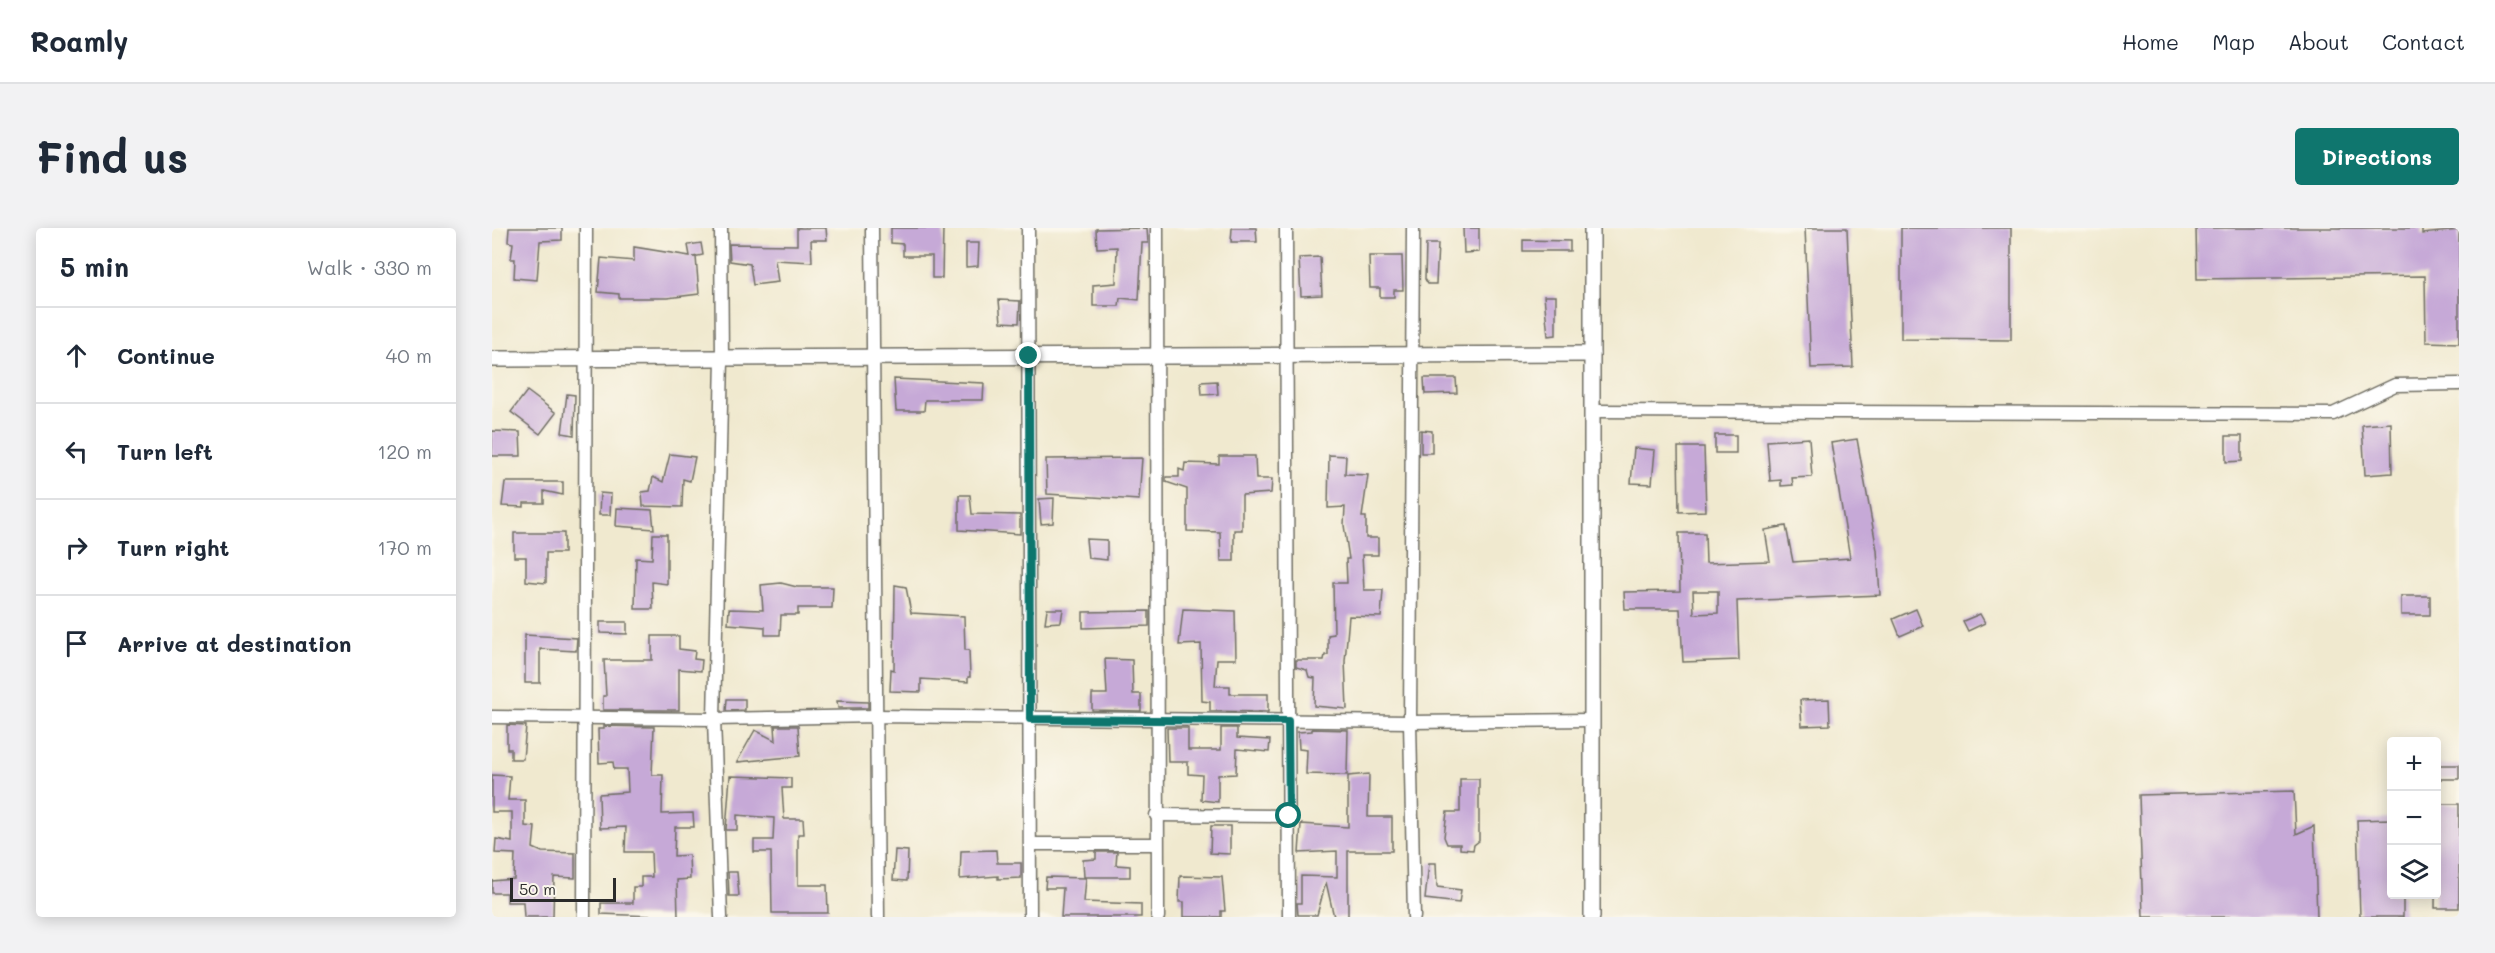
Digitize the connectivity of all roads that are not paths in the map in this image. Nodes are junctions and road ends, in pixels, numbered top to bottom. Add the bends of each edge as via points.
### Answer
1 (586, 228) edge
2 (721, 228) edge
3 (872, 228) edge
4 (1028, 228) edge
5 (1156, 228) edge
6 (1286, 228) edge
7 (1413, 228) edge
8 (1592, 228) edge
9 (1592, 354) junction
10 (1286, 355) junction
11 (1412, 355) junction
12 (1029, 356) junction
13 (1155, 356) junction
14 (872, 357) junction
15 (492, 358) edge
16 (587, 358) junction
17 (722, 358) junction
18 (2459, 384) edge
19 (1592, 411) junction
20 (877, 716) junction
21 (492, 717) edge
22 (585, 718) junction
23 (714, 719) junction
24 (1030, 719) junction
25 (1592, 720) junction
26 (1157, 721) junction
27 (1288, 721) junction
28 (1410, 722) junction
29 (1156, 815) junction
30 (1289, 816) junction
31 (1031, 844) junction
32 (1156, 844) junction
33 (585, 917) edge
34 (721, 917) edge
35 (878, 917) edge
36 (1030, 917) edge
37 (1158, 917) edge
38 (1289, 917) edge
39 (1414, 917) edge
40 (1592, 917) edge

1 - 16 street
2 - 17 street
3 - 14 street
4 - 12 street
5 - 13 street
6 - 10 street
7 - 11 street
8 - 9 street
9 - 11 street
9 - 19 street
10 - 11 street
10 - 13 street
10 - 27 street
11 - 28 street
12 - 13 street
12 - 14 street
12 - 24 street
13 - 26 street
14 - 17 street
14 - 20 street
15 - 16 street
16 - 17 street
16 - 22 street
17 - 23 street
18 - 19 street via 2395,385 2333,414
19 - 25 street
20 - 23 street
20 - 24 street
20 - 35 street
21 - 22 street
22 - 23 street
22 - 33 street
23 - 34 street
24 - 26 street
24 - 31 street
25 - 28 street
25 - 40 street
26 - 27 street
26 - 29 street
27 - 28 street
27 - 30 street
28 - 39 street
29 - 30 street
29 - 32 street
30 - 38 street
31 - 32 street
31 - 36 street
32 - 37 street

